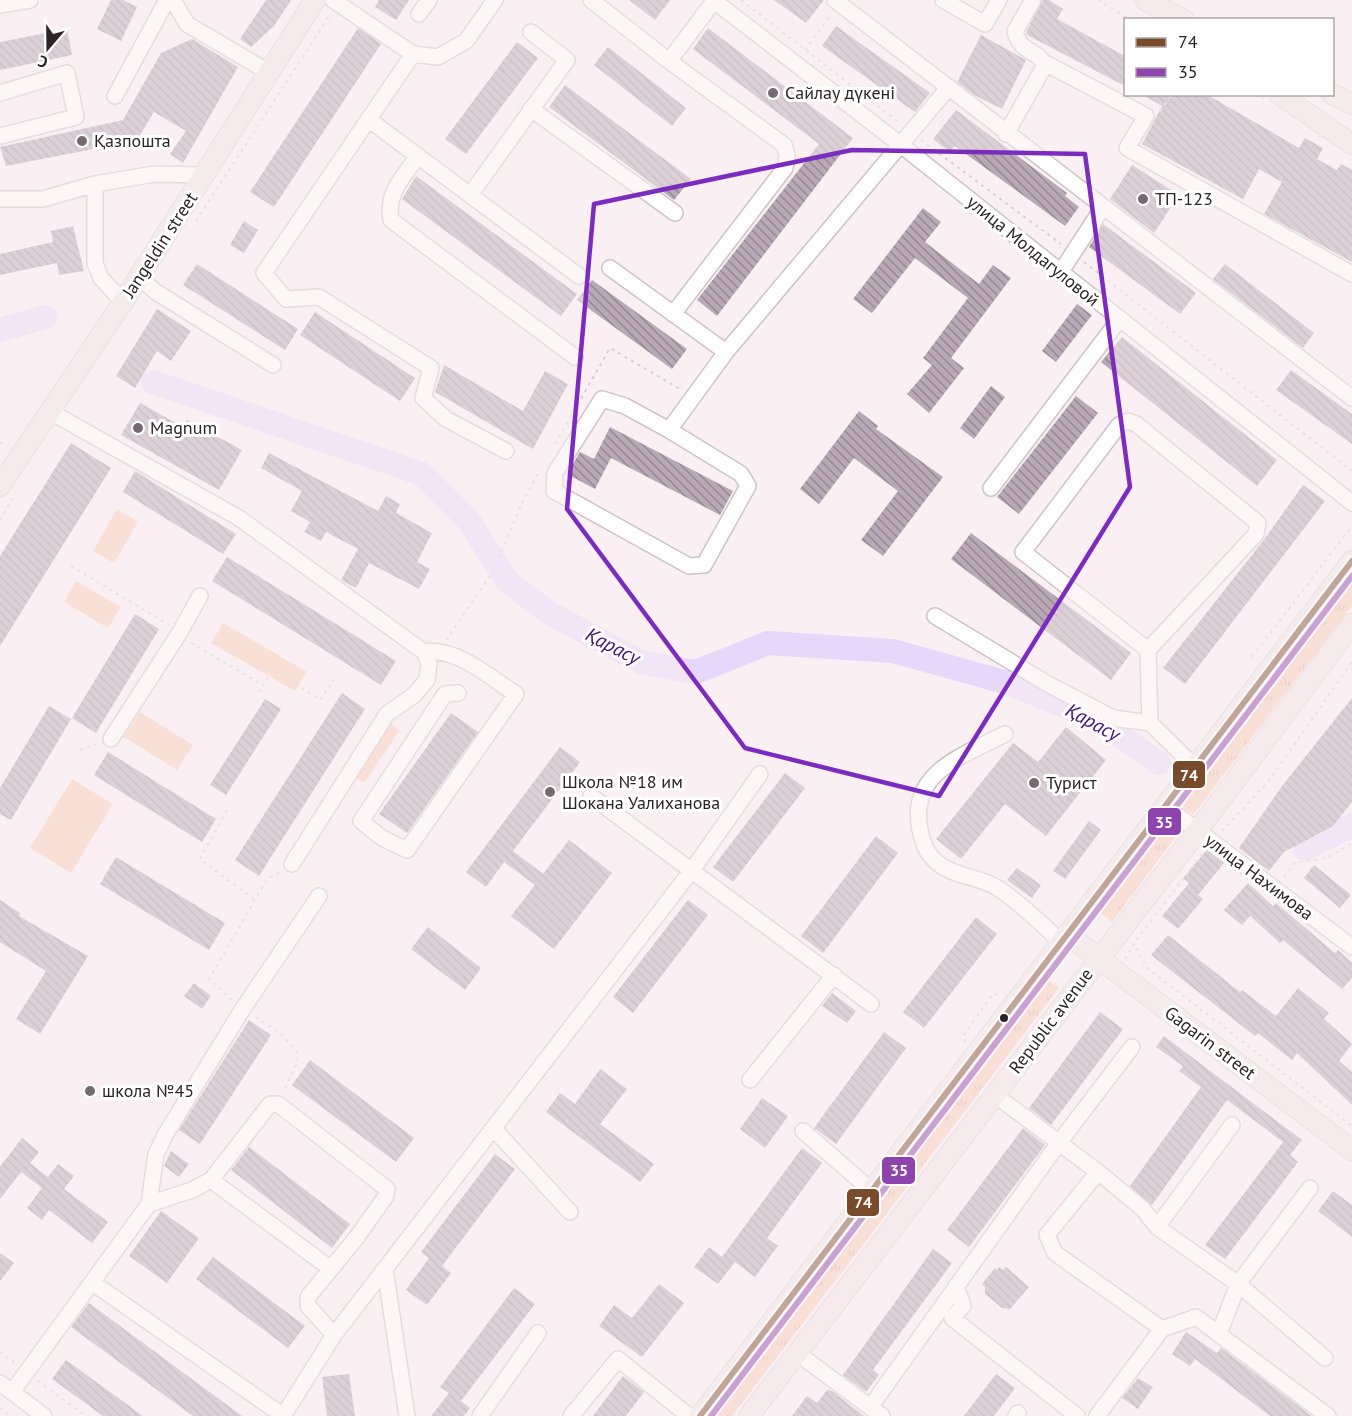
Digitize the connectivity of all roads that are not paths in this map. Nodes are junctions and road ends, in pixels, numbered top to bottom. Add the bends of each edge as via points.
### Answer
1 (30, 0) edge
2 (167, 0) edge
3 (173, 0) edge
4 (315, 0) edge
5 (333, 0) edge
6 (429, 0) edge
7 (495, 0) edge
8 (591, 0) edge
9 (713, 0) edge
10 (943, 0) edge
11 (999, 0) edge
12 (1033, 0) edge
13 (1139, 0) edge
14 (1146, 0) edge
15 (837, 2) edge
16 (0, 5) edge
17 (419, 14) dead end
18 (1165, 18) edge
19 (1180, 18) edge
20 (531, 32) dead end
21 (413, 54) junction
22 (669, 61) junction
23 (1043, 62) junction
24 (270, 73) junction
25 (949, 87) junction
26 (0, 93) edge
27 (1334, 95) edge
28 (115, 96) dead end
29 (1282, 96) edge
30 (1352, 104) edge
31 (531, 110) junction
32 (368, 119) junction
33 (1006, 134) junction
34 (0, 136) edge
35 (1352, 144) edge
36 (901, 145) junction
37 (418, 156) junction
38 (204, 176) junction
39 (95, 184) junction
40 (470, 195) junction
41 (0, 199) edge
42 (1103, 207) junction
43 (675, 213) dead end
44 (610, 268) dead end
45 (1060, 273) junction
46 (1352, 274) edge
47 (579, 276) dead end
48 (139, 277) junction
49 (123, 302) junction
50 (673, 314) junction
51 (1119, 320) junction
52 (726, 352) junction
53 (575, 357) dead end
54 (273, 365) dead end
55 (1352, 398) edge
56 (49, 411) junction
57 (669, 430) junction
58 (506, 451) dead end
59 (5, 465) edge
60 (0, 486) edge
61 (991, 488) dead end
62 (1352, 503) edge
63 (1352, 561) edge
64 (200, 596) dead end
65 (935, 616) dead end
66 (1352, 624) edge
67 (1148, 650) junction
68 (432, 651) junction
69 (458, 693) dead end
70 (1150, 723) junction
71 (1005, 734) dead end
72 (111, 739) road end
73 (1195, 767) junction
74 (760, 774) dead end
75 (591, 796) dead end
76 (1165, 807) junction
77 (1205, 836) junction
78 (292, 864) dead end
79 (692, 870) junction
80 (319, 896) dead end
81 (1064, 938) junction
82 (1352, 947) edge
83 (1099, 959) junction
84 (834, 975) junction
85 (871, 1004) dead end
86 (1132, 1047) dead end
87 (750, 1080) dead end
88 (995, 1095) junction
89 (1232, 1125) dead end
90 (494, 1128) junction
91 (803, 1131) dead end
92 (1058, 1144) junction
93 (1352, 1150) edge
94 (1098, 1172) junction
95 (211, 1180) junction
96 (1311, 1188) dead end
97 (872, 1191) junction
98 (149, 1204) junction
99 (570, 1212) dead end
100 (1157, 1227) junction
101 (331, 1269) junction
102 (386, 1269) junction
103 (93, 1283) junction
104 (1238, 1284) junction
105 (956, 1286) junction
106 (1162, 1329) junction
107 (538, 1333) dead end
108 (1219, 1334) junction
109 (334, 1335) junction
110 (797, 1353) junction
111 (1325, 1358) dead end
112 (6, 1388) edge
113 (877, 1411) edge
114 (44, 1416) edge
115 (283, 1416) edge
116 (407, 1416) edge
117 (480, 1416) edge
118 (572, 1416) edge
119 (689, 1416) edge
120 (700, 1416) edge
121 (749, 1416) edge
122 (1077, 1416) edge
123 (1097, 1416) edge
124 (1328, 1416) edge

1 - 16 street
2 - 28 street
3 - 24 street via 187,24
4 - 24 main road, Jangeldin street
5 - 21 street
6 - 17 street
7 - 21 street via 466,41 438,57
8 - 22 street
9 - 22 street
9 - 36 street, улица Молдагуловой
10 - 11 street via 985,24
12 - 23 street via 1015,31 1023,49
13 - 18 main road
14 - 19 main road
15 - 25 street
20 - 31 street via 567,60
21 - 32 street
22 - 50 street via 784,145 787,155 785,168
23 - 33 street via 1043,72
23 - 46 street via 1146,116 1127,148
24 - 38 main road, Jangeldin street
25 - 33 street
25 - 36 street
26 - 34 street via 67,73 76,117
27 - 30 main road
29 - 35 main road
31 - 40 street
31 - 43 street
32 - 37 street
32 - 58 street via 264,273 286,299 319,297 432,368 423,398 446,419
33 - 42 street
36 - 45 street, улица Молдагуловой
36 - 52 street
37 - 40 street
37 - 53 street via 388,204 391,220
38 - 39 street via 154,174
38 - 48 main road, Jangeldin street
39 - 41 street via 43,199
39 - 49 street via 95,263 101,278
40 - 47 street
42 - 45 street
42 - 55 street
44 - 50 street
45 - 51 street, улица Молдагуловой
48 - 49 main road, Jangeldin street
48 - 54 street via 156,292
49 - 56 main road, Jangeldin street
50 - 52 street
51 - 61 street
51 - 62 street, улица Молдагуловой
52 - 57 street
56 - 59 main road, Jangeldin street
56 - 68 street via 239,518
57 - 57 street via 741,474 748,486 704,565 688,566 554,491 555,473 602,399 625,406
59 - 60 main road, Jangeldin street
63 - 73 main road
64 - 72 street
65 - 70 street via 1113,718
66 - 77 main road, Republic avenue
67 - 67 street via 1023,552 1119,425 1128,421 1258,523 1256,534
67 - 70 street
68 - 69 street via 516,694 407,850 382,838 361,821 445,694
68 - 78 street via 427,680 387,714
70 - 73 street
71 - 81 street via 952,762 929,780 916,812 924,848 940,865 995,886
73 - 76 main road
74 - 79 street
75 - 79 street
76 - 77 street, улица Нахимова
76 - 81 main road
77 - 82 street, улица Нахимова
77 - 83 main road, Republic avenue
79 - 84 street
79 - 90 street
80 - 98 street via 165,1135 156,1154
81 - 83 main road, Gagarin street
81 - 97 main road
83 - 88 main road, Republic avenue
83 - 93 main road, Gagarin street
84 - 85 street
84 - 87 street
86 - 92 street
88 - 92 street
88 - 110 main road, Republic avenue
89 - 100 street
90 - 99 street
90 - 102 street
91 - 97 street
92 - 94 street
92 - 105 street
94 - 100 street via 1143,1209
94 - 106 street via 1047,1235 1055,1253
95 - 98 street
95 - 101 street
95 - 101 street via 270,1104 278,1104 387,1189 363,1229
96 - 104 street
97 - 120 main road
98 - 103 street
100 - 104 street
101 - 109 street via 308,1297 308,1306
102 - 109 street
102 - 116 street
103 - 112 street via 27,1372
103 - 115 street
104 - 108 street
104 - 111 street
105 - 113 street
105 - 122 street via 963,1306 952,1318
106 - 108 street via 1196,1317
106 - 123 street
107 - 117 street
108 - 124 street
109 - 115 street
110 - 113 street
110 - 121 main road, Republic avenue
112 - 114 street
118 - 119 street via 618,1359

